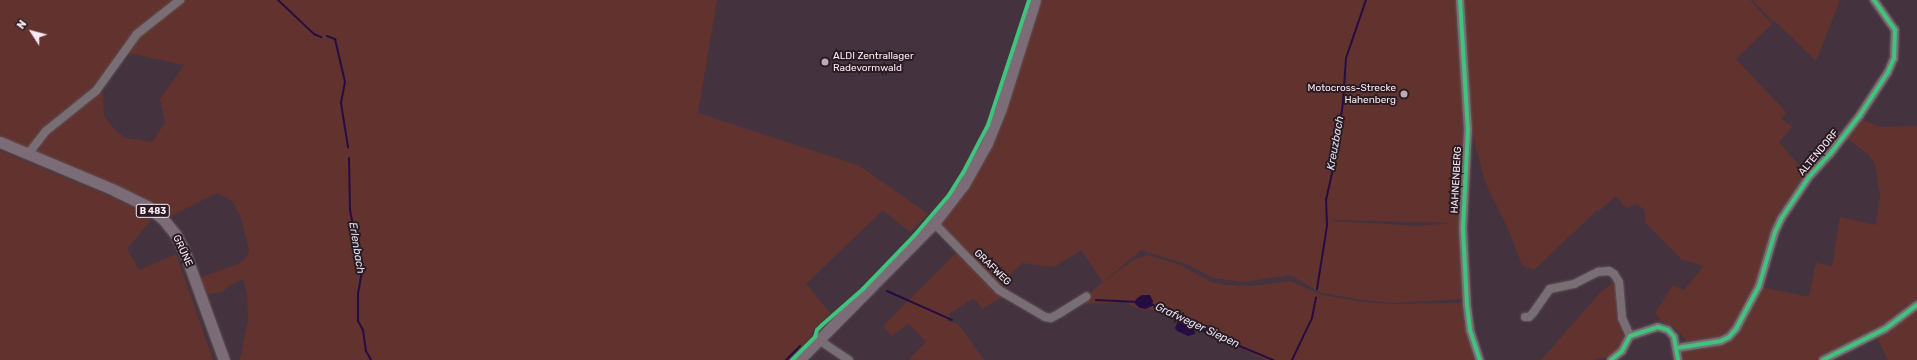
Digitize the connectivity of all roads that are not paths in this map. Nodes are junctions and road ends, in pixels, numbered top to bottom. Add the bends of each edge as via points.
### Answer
1 (180, 0) edge
2 (1035, 0) edge
3 (1460, 0) edge
4 (1874, 0) edge
5 (0, 142) edge
6 (28, 154) junction
7 (934, 223) junction
8 (1086, 297) dead end
9 (1917, 305) edge
10 (1525, 317) dead end
11 (1630, 336) junction
12 (819, 340) junction
13 (1677, 348) junction
14 (224, 360) edge
15 (799, 360) edge
16 (849, 360) edge
17 (1480, 360) edge
18 (1611, 360) edge
19 (1678, 360) edge
20 (1822, 360) edge

1 - 6 street via 137,34 96,90 46,131
2 - 7 main road via 1001,108 983,150 964,184
3 - 17 street, HAHNENBERG via 1468,130 1462,229 1466,305 1470,330
4 - 13 street, ALTENDORF via 1895,30 1894,58 1888,72 1860,115 1809,177 1780,219 1759,286 1736,329 1721,341
5 - 6 main road, GRÜNE / B 483
6 - 14 main road, GRÜNE / B 483 via 140,202 163,219 176,235 185,253
7 - 8 street, GRAFWEG via 999,290 1045,317 1051,318
7 - 12 main road
9 - 20 street via 1885,329
10 - 11 street via 1533,313 1550,289 1574,284 1598,272 1609,271 1619,282 1622,318
11 - 13 street via 1651,328 1662,327 1674,337
11 - 18 street via 1622,352
12 - 15 main road
12 - 16 street
13 - 19 street

